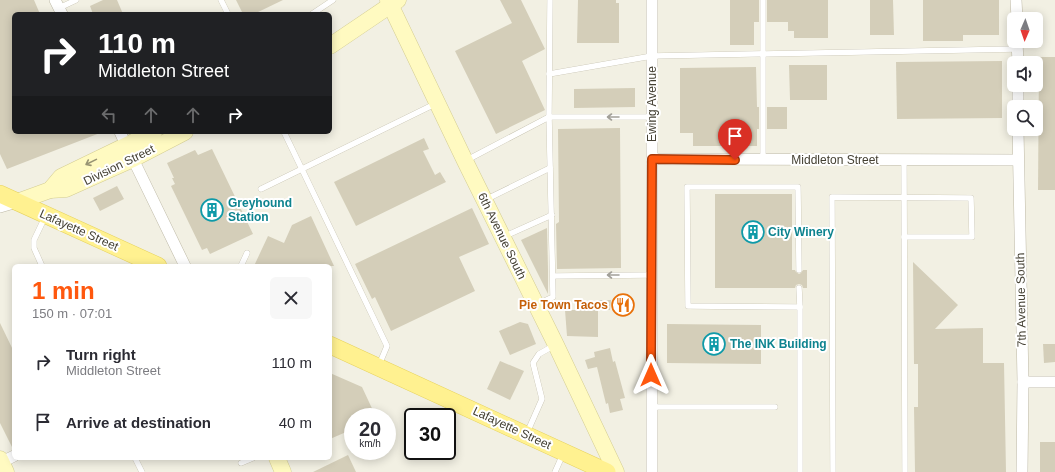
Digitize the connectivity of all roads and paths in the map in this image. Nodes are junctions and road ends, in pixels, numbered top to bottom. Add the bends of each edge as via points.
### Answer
1 (76, 0) edge
2 (221, 0) edge
3 (334, 0) edge
4 (550, 0) edge
5 (652, 0) edge
6 (763, 0) edge
7 (1016, 0) edge
8 (392, 2) edge
9 (58, 7) edge
10 (227, 12) edge
11 (315, 12) edge
12 (1017, 12) edge
13 (332, 45) edge
14 (1007, 45) edge
15 (763, 54) junction
16 (652, 56) junction
17 (549, 74) junction
18 (437, 102) junction
19 (549, 117) junction
20 (652, 117) junction
21 (150, 134) edge
22 (176, 134) edge
23 (285, 134) edge
24 (1018, 136) edge
25 (126, 145) edge
26 (652, 159) junction
27 (764, 160) junction
28 (904, 160) junction
29 (1018, 160) junction
30 (465, 161) junction
31 (550, 168) junction
32 (302, 169) junction
33 (262, 189) dead end
34 (0, 194) edge
35 (904, 198) junction
36 (485, 200) junction
37 (17, 202) junction
38 (0, 207) edge
39 (46, 215) junction
40 (552, 215) junction
41 (904, 237) junction
42 (503, 238) junction
43 (247, 253) dead end
44 (41, 264) edge
45 (154, 264) edge
46 (184, 264) edge
47 (242, 264) edge
48 (799, 270) dead end
49 (652, 275) junction
50 (553, 276) junction
51 (799, 288) dead end
52 (536, 305) junction
53 (800, 307) junction
54 (556, 345) junction
55 (332, 346) edge
56 (378, 367) junction
57 (1023, 382) junction
58 (1055, 382) edge
59 (651, 406) junction
60 (775, 407) dead end
61 (526, 435) junction
62 (564, 452) junction
63 (136, 460) edge
64 (248, 460) edge
65 (278, 460) edge
66 (241, 463) dead end
67 (142, 472) edge
68 (283, 472) edge
69 (555, 472) edge
70 (607, 472) edge
71 (616, 472) edge
72 (652, 472) edge
73 (800, 472) edge
74 (833, 472) edge
75 (905, 472) edge
76 (1022, 472) edge

1 - 9 lane
2 - 10 lane
3 - 11 lane
4 - 17 lane
5 - 16 street, Ewing Avenue
6 - 15 lane
7 - 12 street
8 - 13 street
8 - 18 street, 6th Avenue South
14 - 15 lane
15 - 16 lane
15 - 27 lane
16 - 17 lane
16 - 20 street, Ewing Avenue
17 - 19 lane
18 - 30 street, 6th Avenue South
18 - 32 lane
20 -> 19 lane
19 - 30 lane
19 - 31 lane
20 - 26 street, Ewing Avenue
21 - 25 street, Division Street
22 - 25 street, Division Street
23 - 32 lane
24 - 29 street, 7th Avenue South
25 - 37 street, Division Street via 61,177 50,190
25 - 46 street
26 - 27 street, Middleton Street
26 - 49 street, Ewing Avenue
27 - 28 street, Middleton Street
28 - 29 street, Middleton Street
28 - 35 lane
29 - 57 street, 7th Avenue South
30 - 36 street, 6th Avenue South
31 - 36 lane
31 - 40 lane
32 - 33 lane
32 - 56 lane via 387,346
34 - 37 main road, Lafayette Street
35 - 41 lane
35 - 41 lane via 971,198 972,237
35 - 74 lane via 832,197
36 - 42 street, 6th Avenue South
37 - 38 street
37 - 39 main road, Lafayette Street
39 - 44 lane via 34,240
39 - 45 main road, Lafayette Street
40 - 42 lane
40 - 50 lane
41 - 75 lane
42 - 52 street, 6th Avenue South
43 - 47 lane
48 - 53 lane via 798,187 687,187 688,306
49 -> 50 lane
49 - 59 street, Ewing Avenue
50 - 52 lane via 553,297
51 - 53 lane
52 - 54 street, 6th Avenue South
53 - 73 lane
54 - 61 lane via 539,354 533,363 542,399
54 - 71 street, 6th Avenue South
55 - 56 main road, Lafayette Street
56 - 61 main road, Lafayette Street
57 - 58 street
57 - 76 street, 7th Avenue South
59 - 60 lane
59 - 72 street, Ewing Avenue
61 - 62 main road, Lafayette Street
62 - 69 lane
62 - 70 main road, Lafayette Street
63 - 67 lane
64 - 66 lane
65 - 68 street

